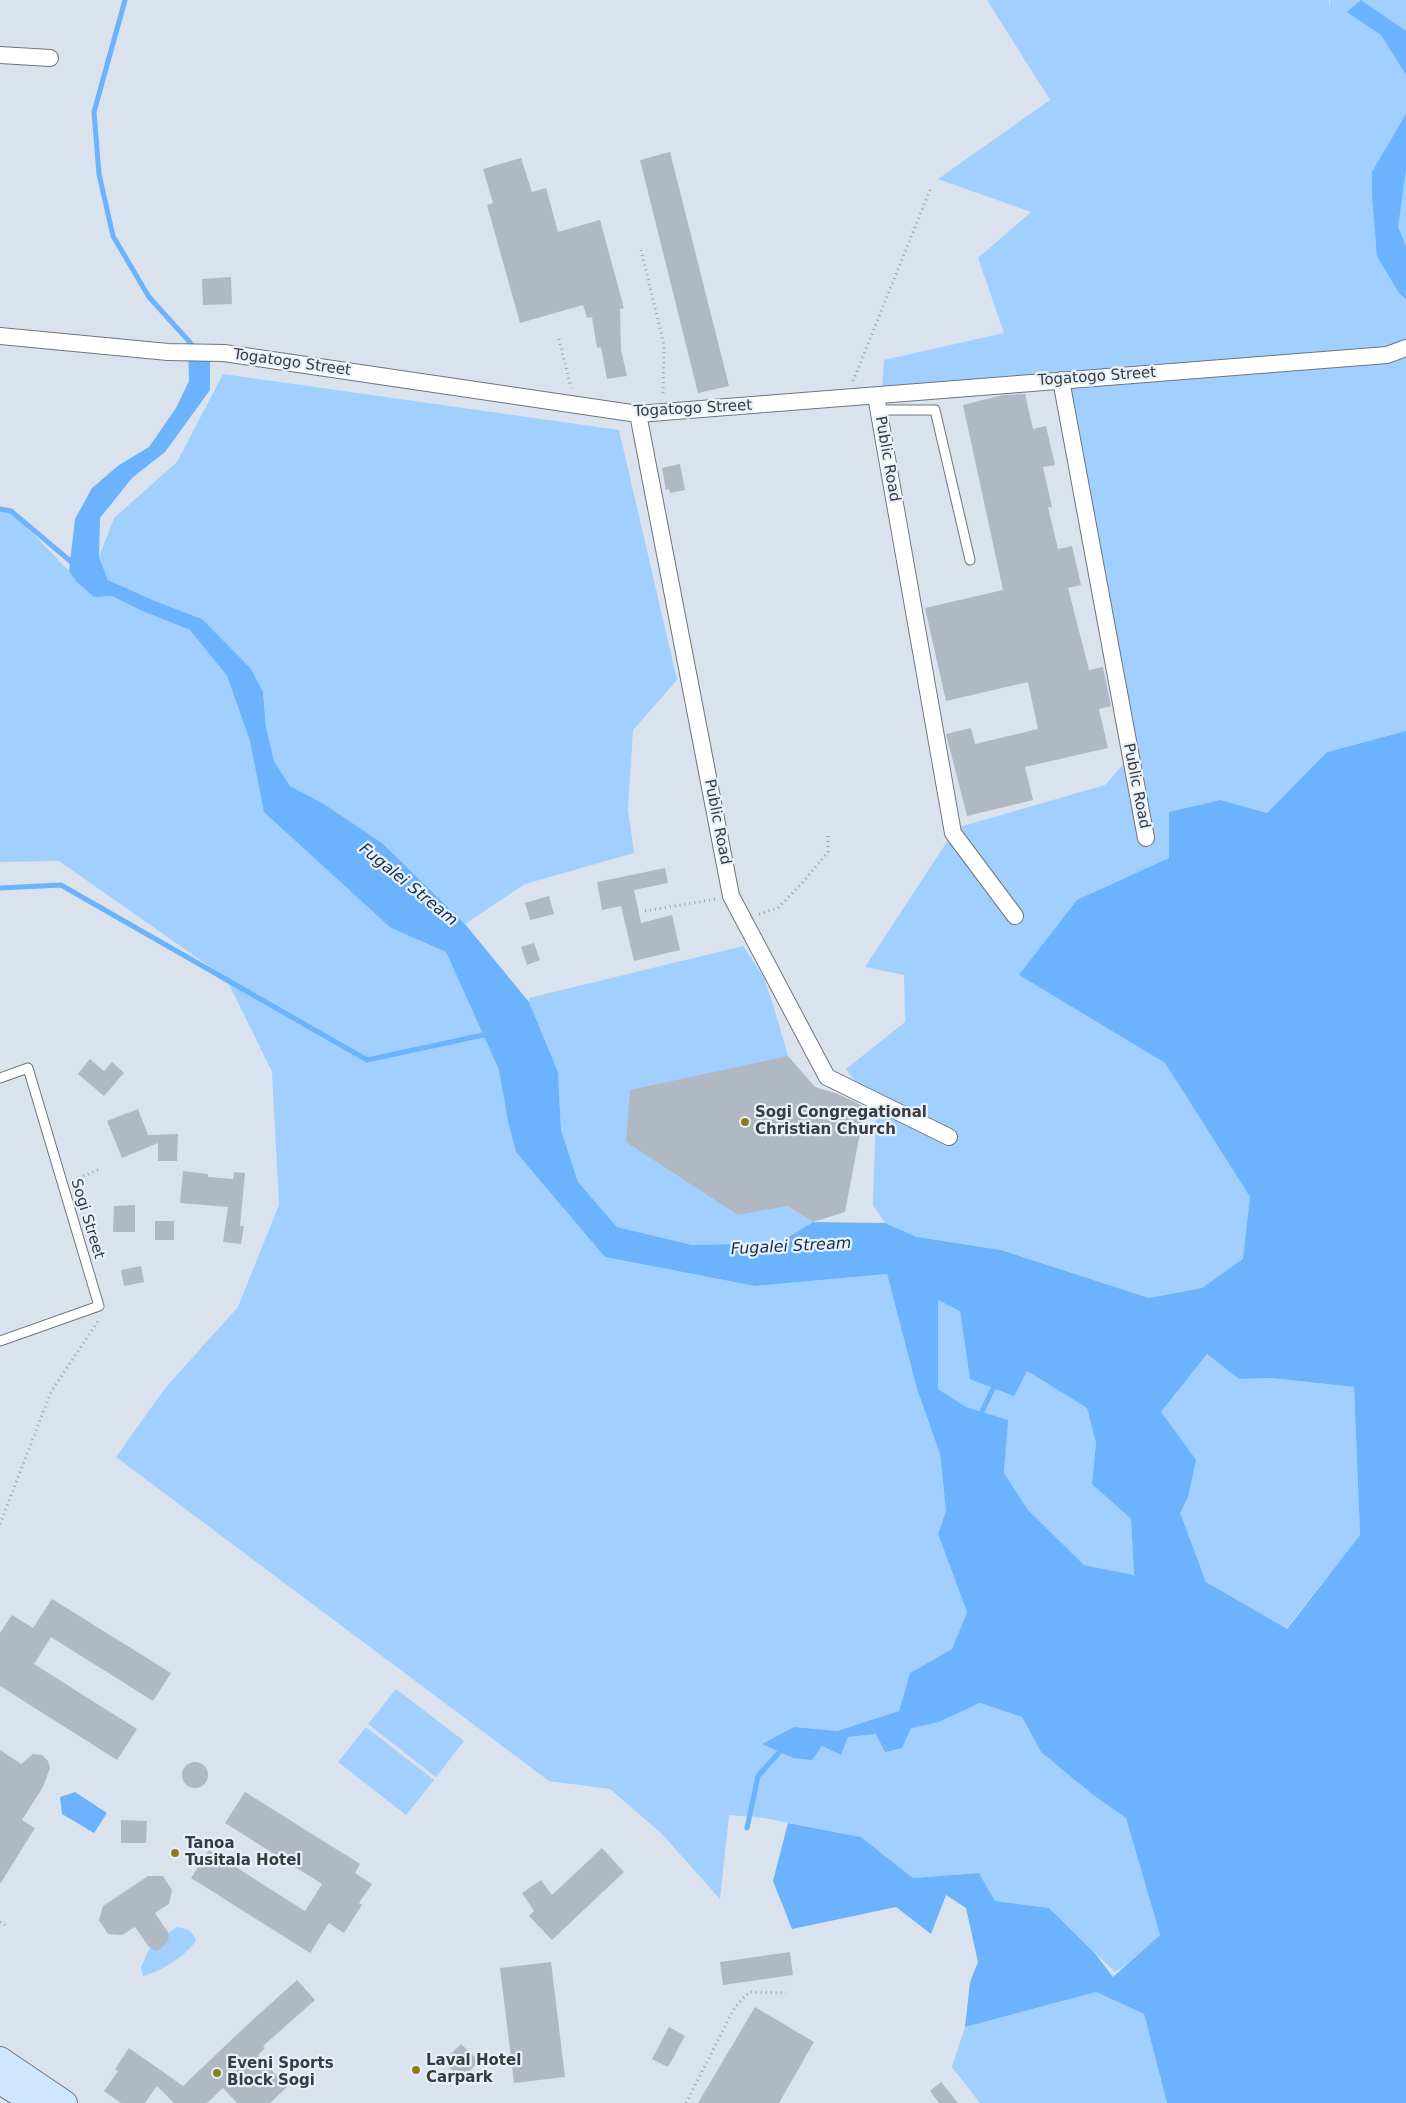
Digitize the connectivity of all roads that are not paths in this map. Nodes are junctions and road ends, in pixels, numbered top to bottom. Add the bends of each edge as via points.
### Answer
1 (0, 55) edge
2 (50, 58) dead end
3 (0, 336) edge
4 (1406, 348) edge
5 (1061, 380) junction
6 (877, 403) junction
7 (638, 414) junction
8 (970, 560) dead end
9 (1146, 838) dead end
10 (1015, 916) dead end
11 (0, 1078) edge
12 (949, 1137) dead end
13 (0, 1340) edge
14 (0, 2059) edge
15 (0, 2082) edge
16 (34, 2103) edge
17 (65, 2103) edge

1 - 2 street
3 - 7 street, Togatogo Street via 168,352 224,353
4 - 5 street, Togatogo Street via 1390,354
5 - 6 street, Togatogo Street
5 - 9 street, Public Road
6 - 7 street, Togatogo Street via 847,398
6 - 8 lane via 935,410
6 - 10 street, Public Road via 953,833
7 - 12 street, Public Road via 731,896 827,1077
11 - 13 lane, Sogi Street via 28,1068 99,1306
14 - 17 main road
15 - 16 main road

